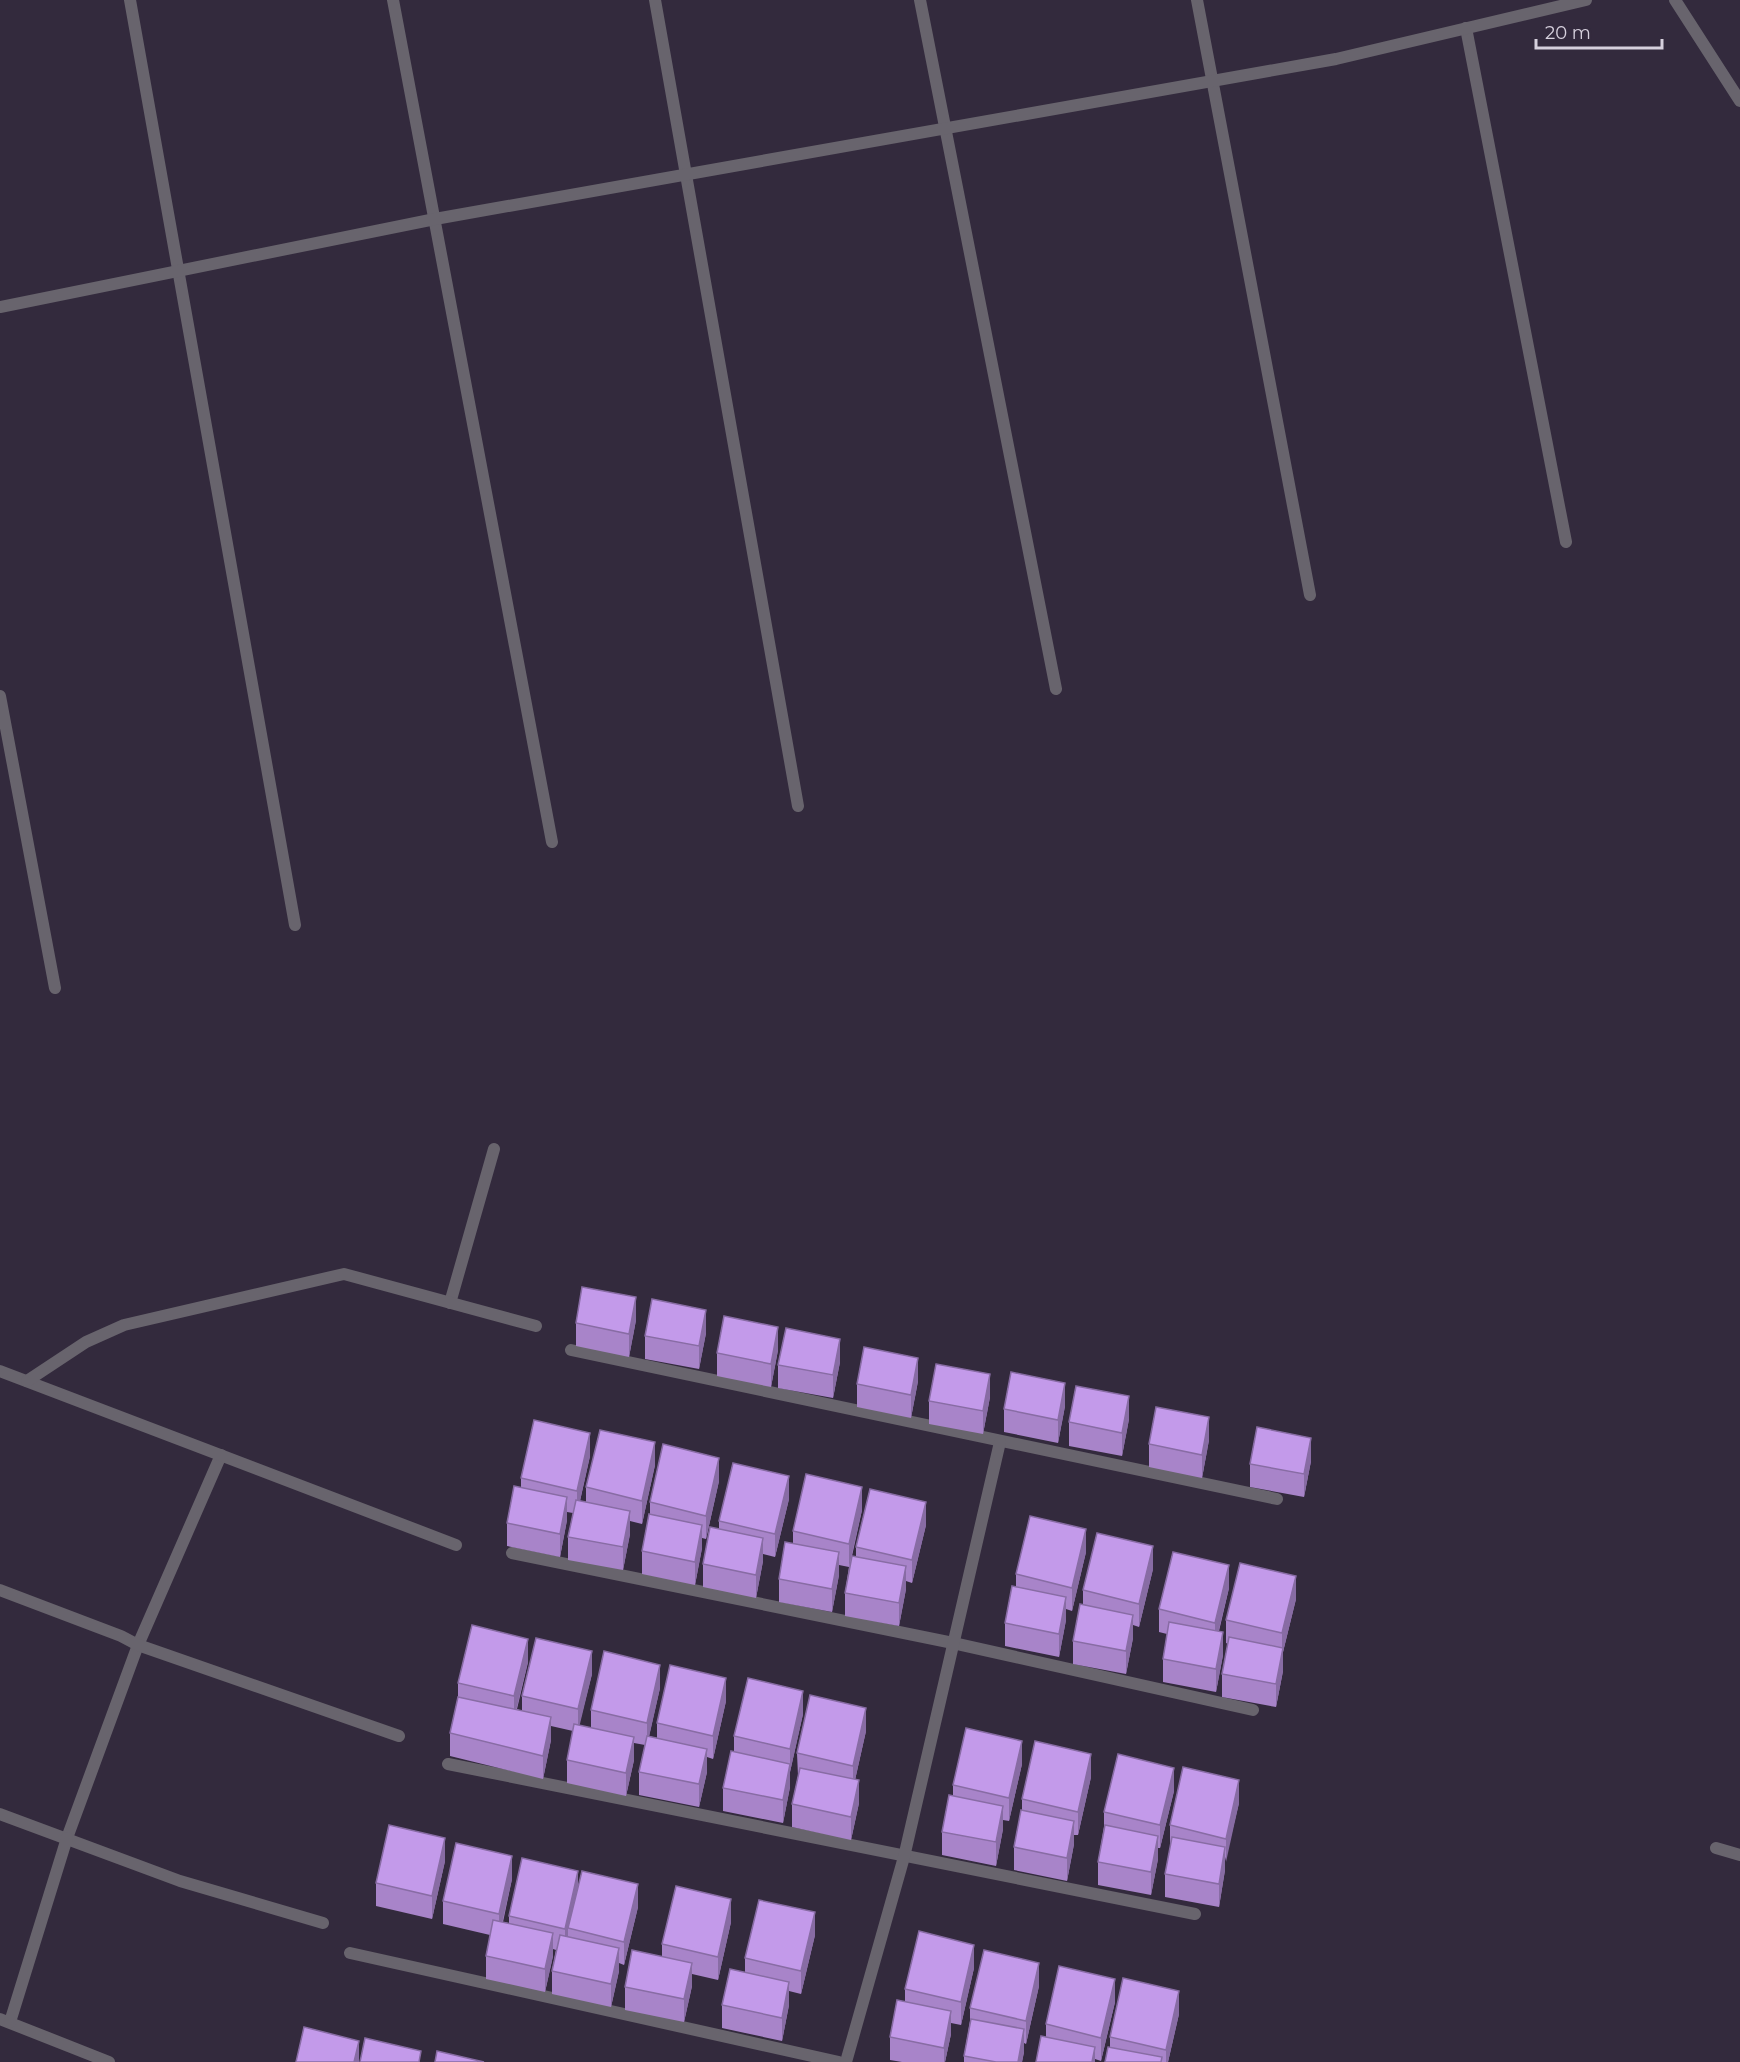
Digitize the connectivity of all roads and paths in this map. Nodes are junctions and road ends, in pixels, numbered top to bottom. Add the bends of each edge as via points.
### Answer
1 (130, 0) edge
2 (393, 0) edge
3 (655, 0) edge
4 (920, 0) edge
5 (1197, 0) edge
6 (1586, 0) edge
7 (1675, 0) edge
8 (1466, 28) junction
9 (1212, 81) junction
10 (1740, 101) edge
11 (945, 127) junction
12 (686, 174) junction
13 (435, 219) junction
14 (178, 271) junction
15 (0, 307) edge
16 (1566, 542) dead end
17 (1310, 595) dead end
18 (1056, 689) dead end
19 (0, 696) edge
20 (798, 806) dead end
21 (552, 842) dead end
22 (295, 925) dead end
23 (55, 988) dead end
24 (494, 1149) dead end
25 (450, 1303) junction
26 (536, 1326) dead end
27 (571, 1350) dead end
28 (0, 1371) edge
29 (27, 1381) junction
30 (1000, 1442) junction
31 (221, 1455) junction
32 (1277, 1499) dead end
33 (456, 1545) dead end
34 (512, 1553) dead end
35 (0, 1590) edge
36 (953, 1643) junction
37 (138, 1645) junction
38 (1253, 1710) dead end
39 (399, 1736) dead end
40 (448, 1764) dead end
41 (0, 1814) edge
42 (67, 1838) junction
43 (1716, 1848) dead end
44 (1740, 1855) edge
45 (904, 1857) junction
46 (1196, 1914) dead end
47 (323, 1923) dead end
48 (350, 1953) dead end
49 (5, 2021) edge
50 (110, 2062) edge
51 (839, 2062) edge
52 (846, 2062) edge

1 - 14 street
2 - 13 street
3 - 12 street
4 - 11 street
5 - 9 street
6 - 8 street
7 - 10 street
8 - 9 street via 1336,59
8 - 16 street
9 - 11 street
9 - 17 street
11 - 12 street
11 - 18 street
12 - 13 street
12 - 20 street
13 - 14 street
13 - 21 street
14 - 15 street
14 - 22 street
19 - 23 street
24 - 25 street
25 - 26 street
25 - 29 street via 344,1274 124,1325 86,1341
27 - 30 street
28 - 29 street
29 - 31 street
30 - 32 street
30 - 36 street
31 - 33 street
31 - 37 street
34 - 36 street
35 - 37 street
36 - 38 street
36 - 45 street
37 - 39 street
37 - 42 street
40 - 45 street
41 - 42 street
42 - 47 street via 180,1881
42 - 49 street
43 - 44 street
45 - 46 street
45 - 52 street
48 - 51 street
49 - 50 street

